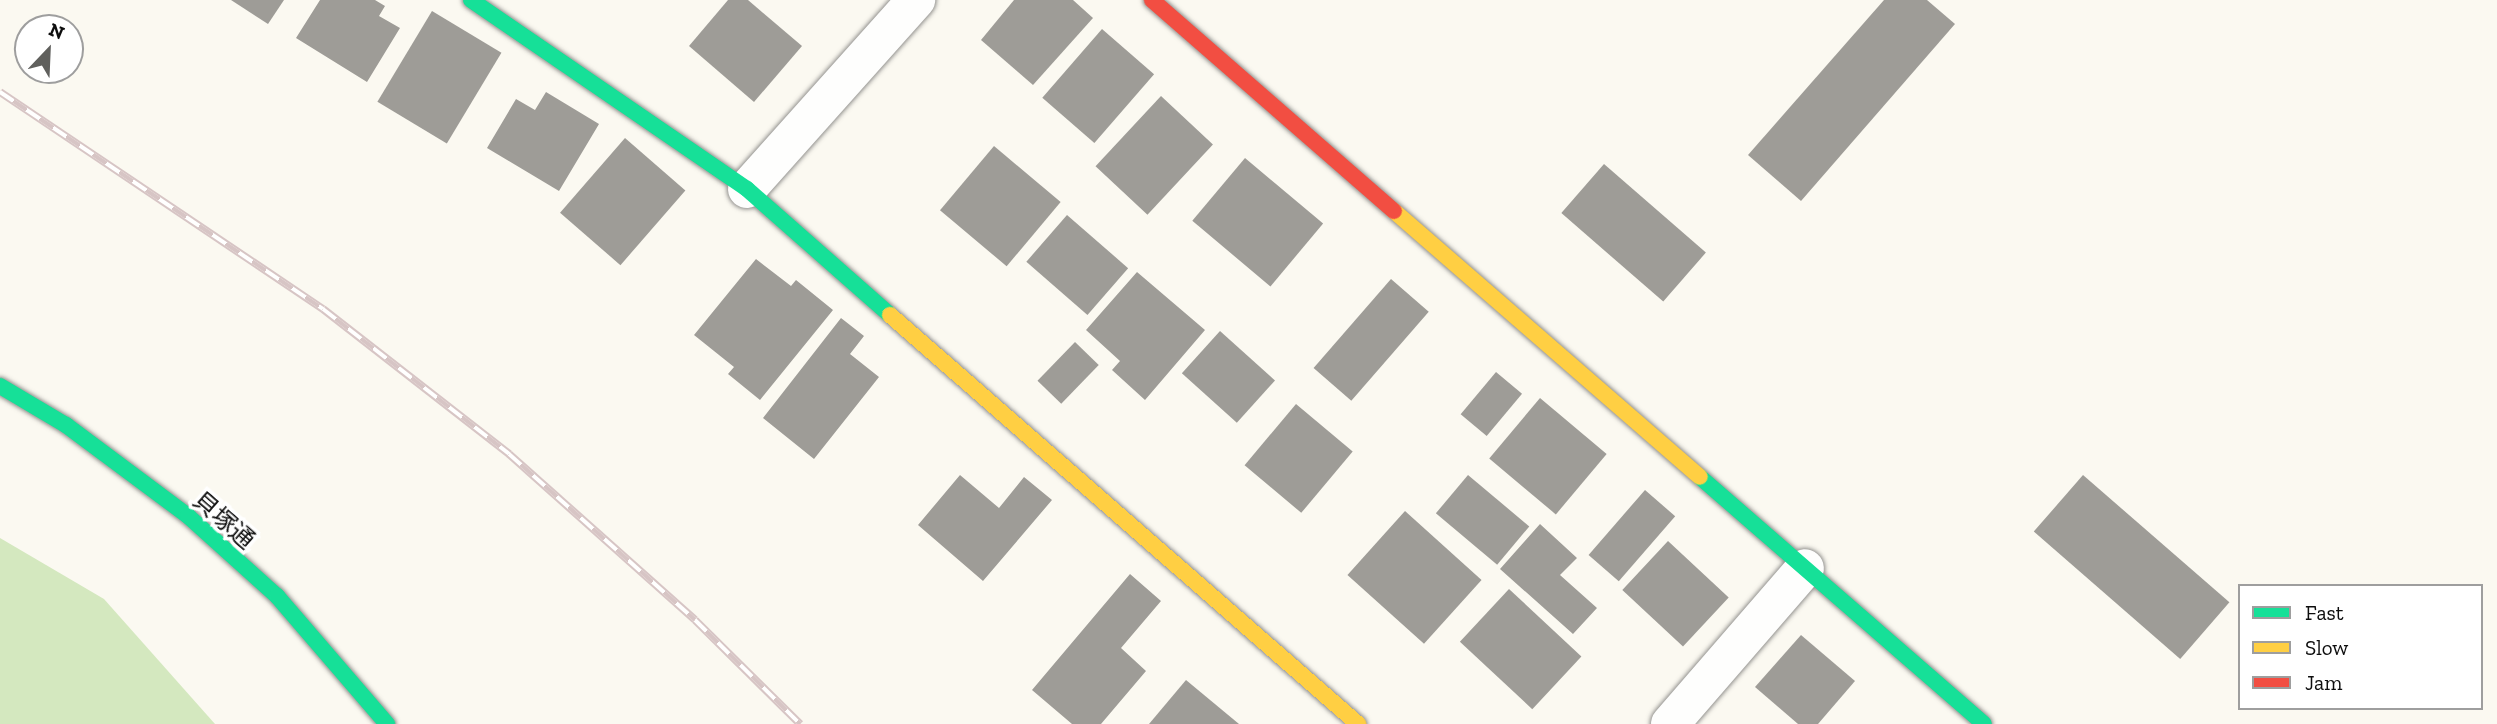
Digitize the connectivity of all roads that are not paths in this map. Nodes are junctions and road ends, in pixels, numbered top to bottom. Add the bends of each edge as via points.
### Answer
1 (471, 0) edge
2 (916, 0) edge
3 (1152, 0) edge
4 (747, 190) junction
5 (0, 386) edge
6 (1805, 568) junction
7 (387, 724) edge
8 (1358, 724) edge
9 (1670, 724) edge
10 (1984, 724) edge

1 - 4 street
2 - 4 street
3 - 6 street
4 - 8 street
5 - 7 street, 貝塚通 via 66,425 188,516 277,596
6 - 9 street
6 - 10 street

